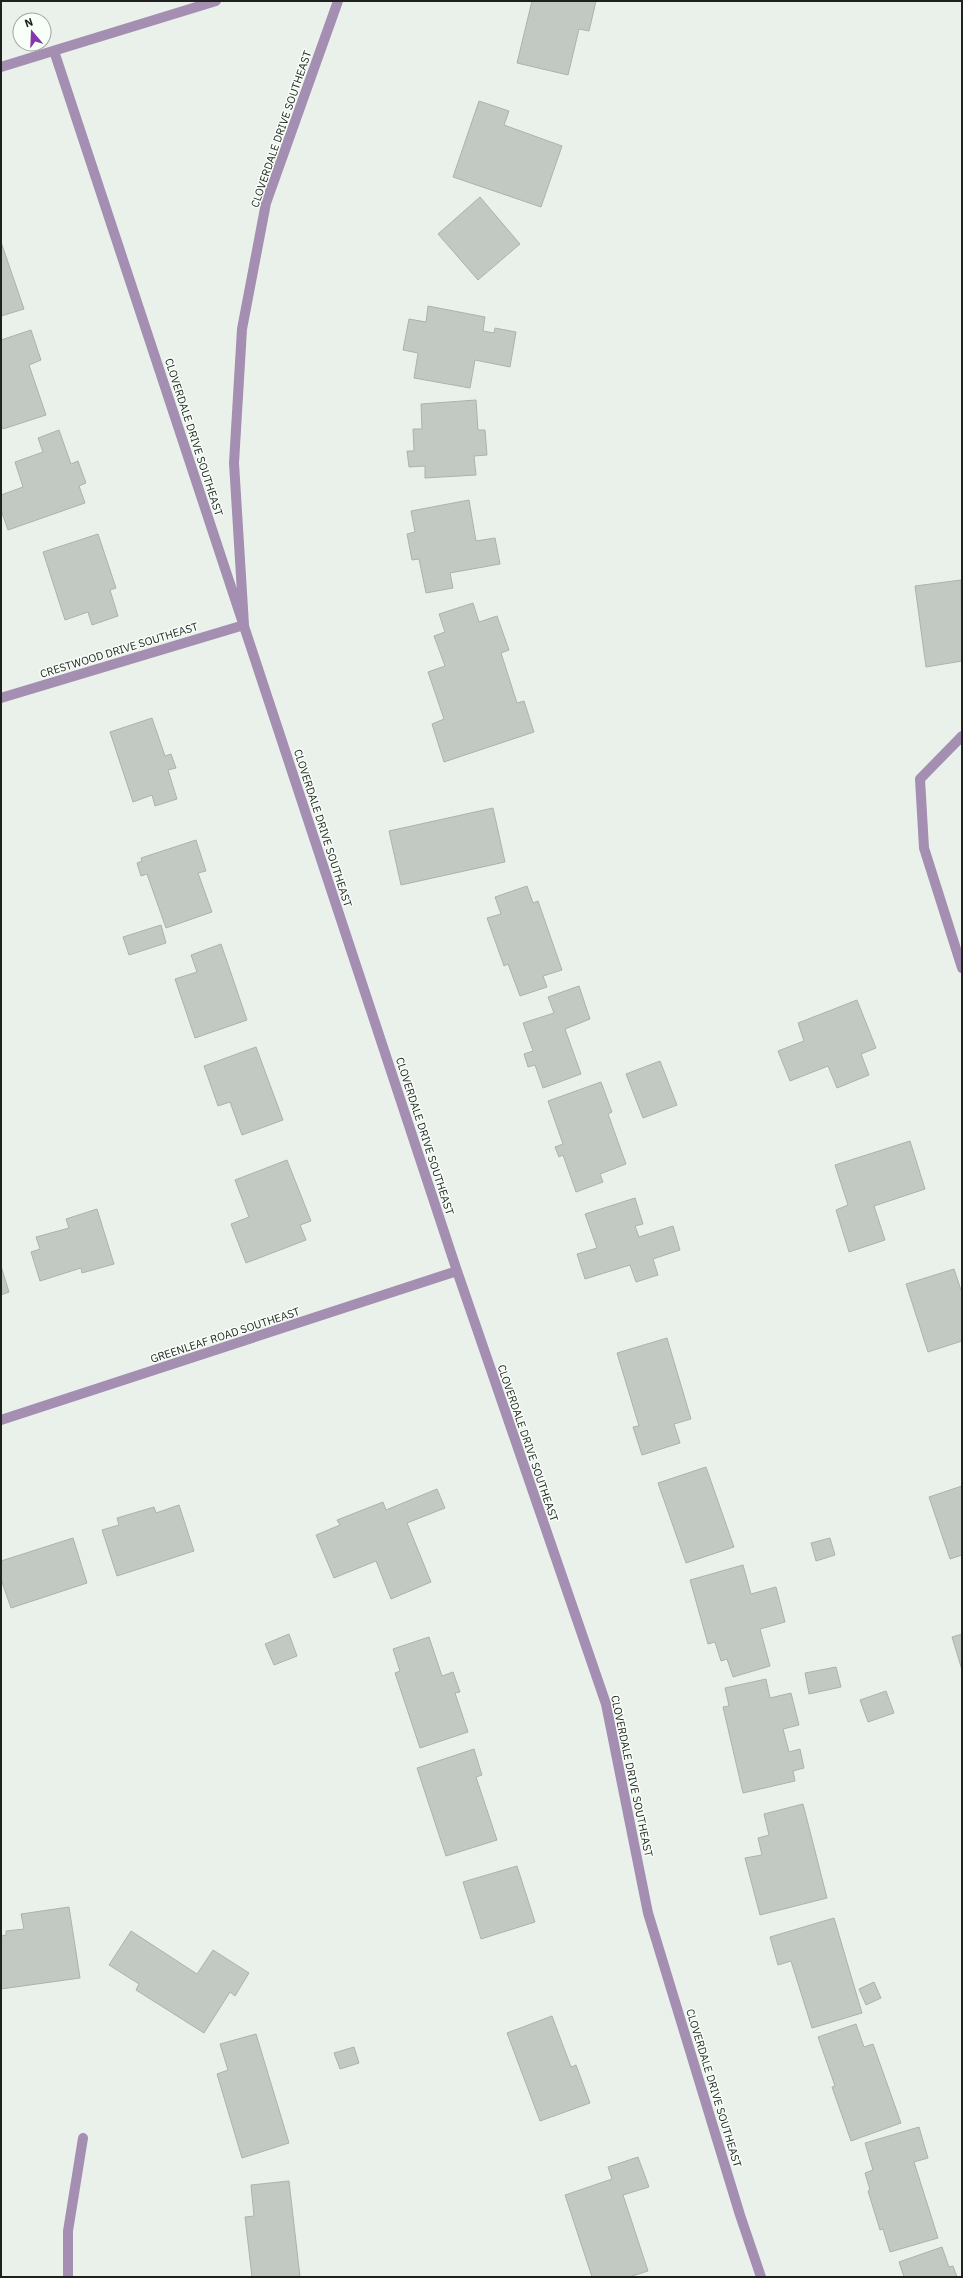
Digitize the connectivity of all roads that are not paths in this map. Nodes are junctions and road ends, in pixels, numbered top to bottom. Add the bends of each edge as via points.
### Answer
1 (216, 1) edge
2 (338, 1) edge
3 (54, 51) junction
4 (1, 67) edge
5 (244, 625) junction
6 (1, 698) edge
7 (962, 736) edge
8 (962, 968) edge
9 (456, 1272) junction
10 (1, 1420) edge
11 (83, 2138) dead end
12 (68, 2277) edge
13 (761, 2277) edge

1 - 3 street
2 - 5 street, CLOVERDALE DRIVE SOUTHEAST via 266,203 242,329 234,463
3 - 4 street
3 - 5 street, CLOVERDALE DRIVE SOUTHEAST
5 - 6 street, CRESTWOOD DRIVE SOUTHEAST
5 - 9 street, CLOVERDALE DRIVE SOUTHEAST
7 - 8 street via 920,779 924,848
9 - 10 street, GREENLEAF ROAD SOUTHEAST
9 - 13 street, CLOVERDALE DRIVE SOUTHEAST via 606,1704 648,1913
11 - 12 street via 68,2232

